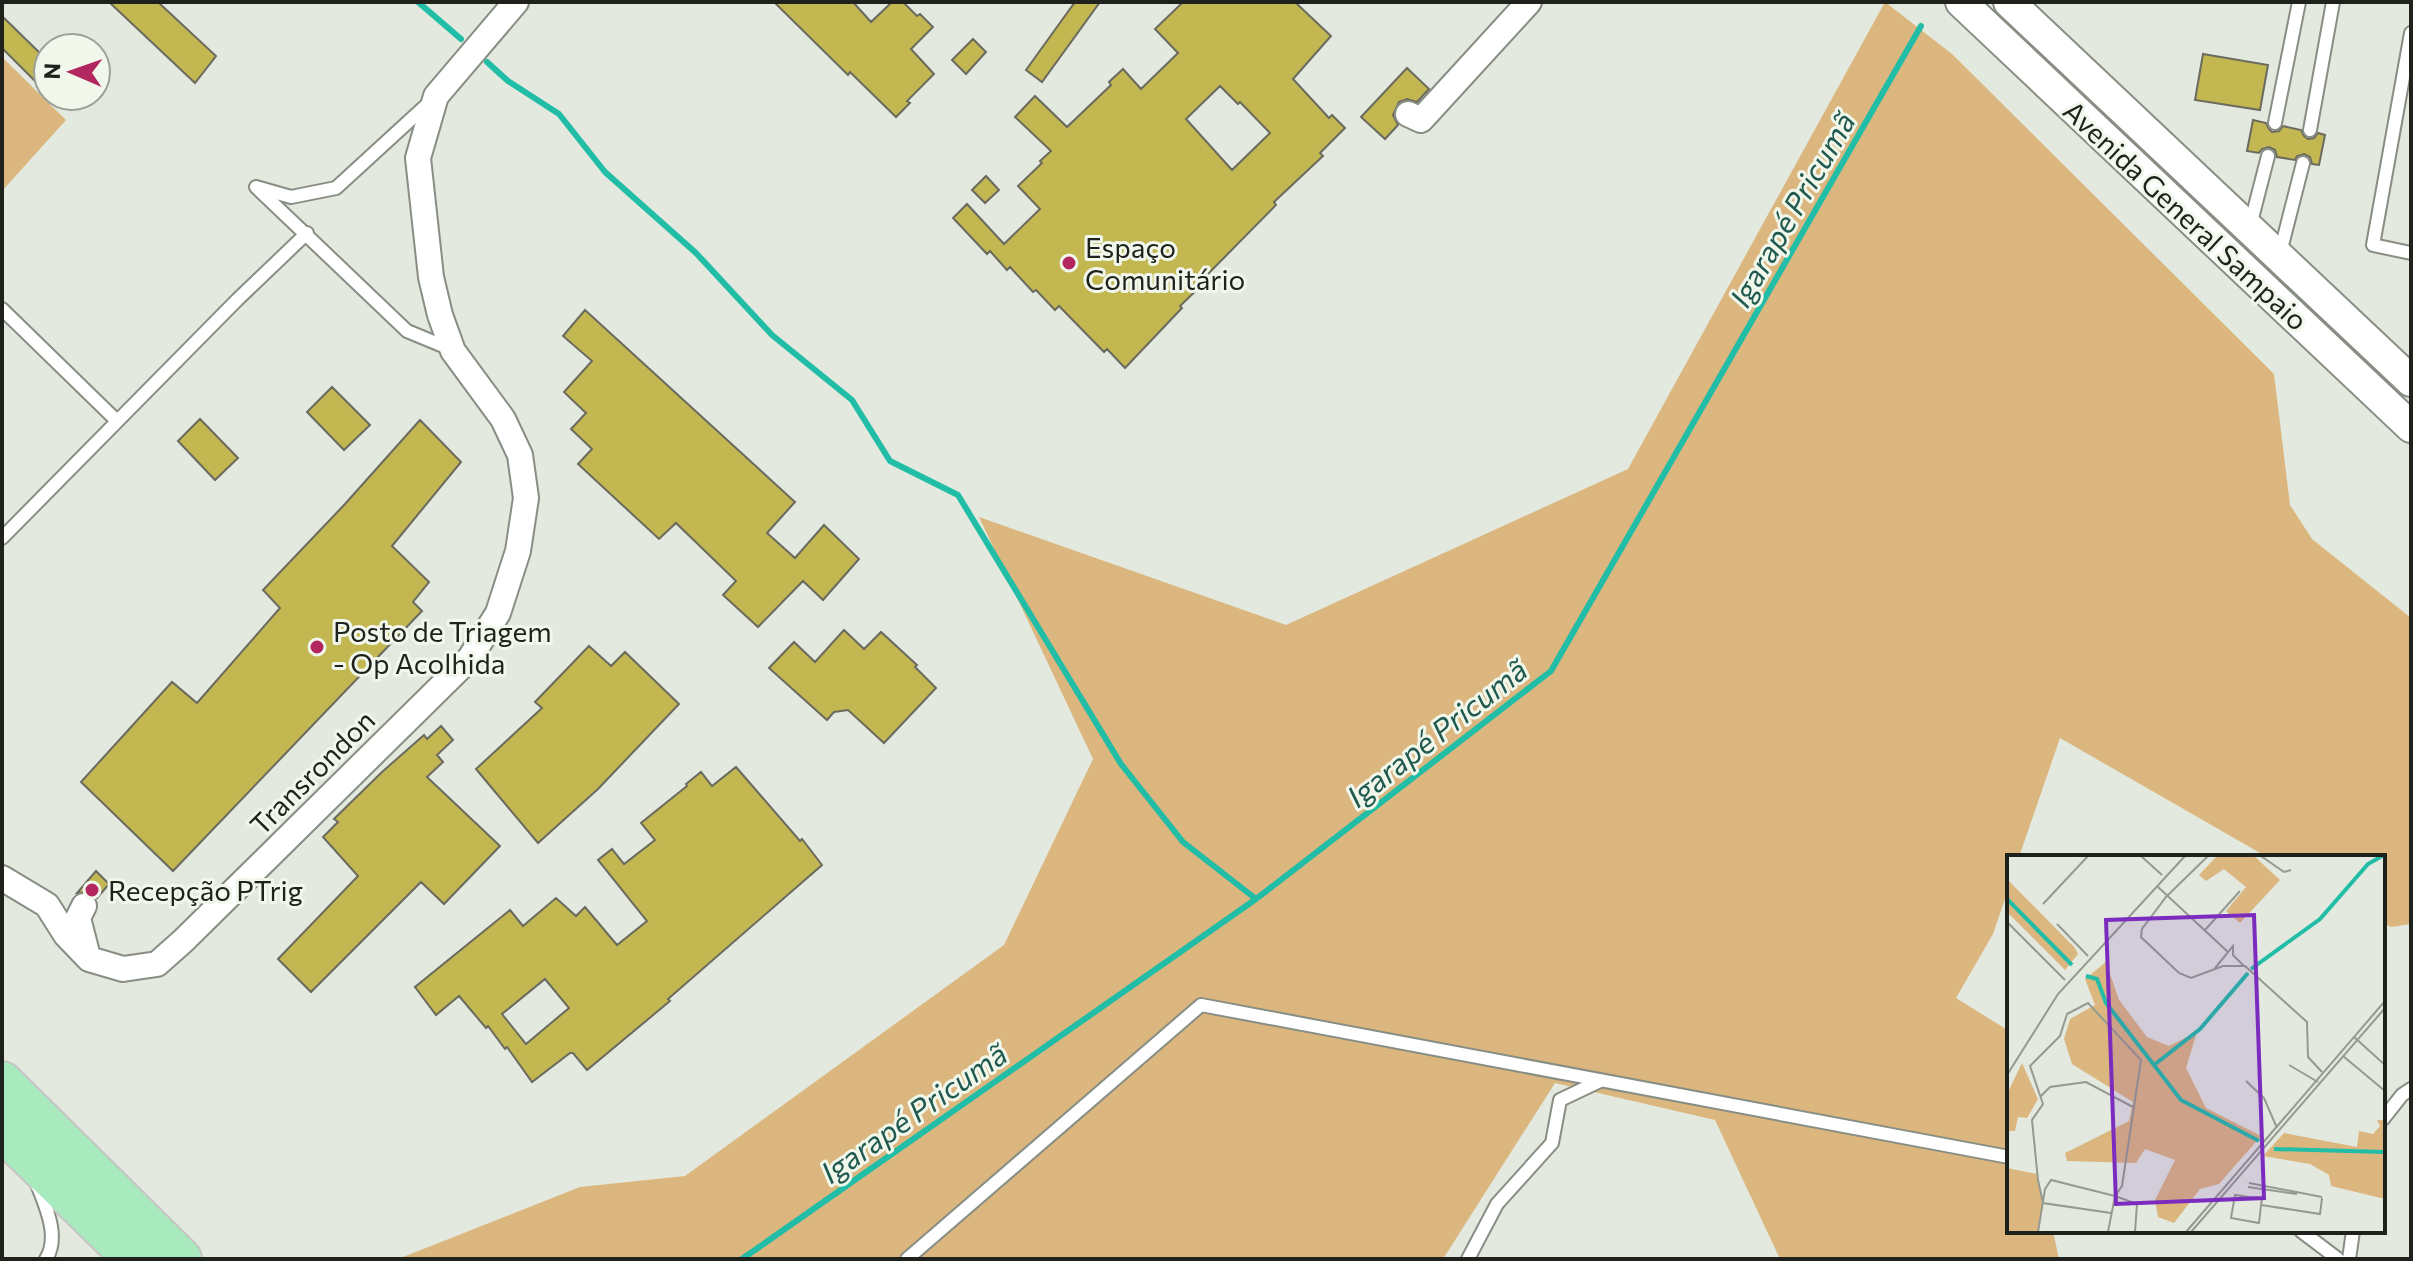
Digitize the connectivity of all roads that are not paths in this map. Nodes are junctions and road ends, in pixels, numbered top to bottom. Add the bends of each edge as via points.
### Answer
1 (516, 2) edge
2 (1529, 2) edge
3 (1961, 2) edge
4 (2009, 2) edge
5 (2299, 2) edge
6 (2333, 2) edge
7 (2411, 33) edge
8 (436, 96) junction
9 (1408, 114) dead end
10 (2275, 123) dead end
11 (2310, 130) dead end
12 (2268, 156) dead end
13 (2303, 163) dead end
14 (2249, 229) junction
15 (307, 233) junction
16 (2411, 253) edge
17 (2228, 254) junction
18 (2279, 256) junction
19 (2256, 281) junction
20 (2, 309) edge
21 (453, 351) junction
22 (2411, 381) edge
23 (117, 421) junction
24 (2411, 427) edge
25 (2, 538) edge
26 (2, 878) edge
27 (84, 906) dead end
28 (89, 959) junction
29 (1600, 1081) junction
30 (2, 1082) edge
31 (2411, 1089) edge
32 (2385, 1116) edge
33 (10, 1138) edge
34 (2007, 1157) edge
35 (2304, 1233) edge
36 (2353, 1233) edge
37 (46, 1259) edge
38 (134, 1259) edge
39 (181, 1259) edge
40 (907, 1259) edge
41 (1468, 1259) edge
42 (2338, 1259) edge
43 (2349, 1259) edge

1 - 8 street, Transrondon
2 - 9 street via 1421,120
3 - 17 street, Avenida General Sampaio
4 - 14 street, Avenida General Sampaio
5 - 10 lane
6 - 11 lane
7 - 16 lane via 2373,245
8 - 15 lane via 336,188 291,197 256,187
8 - 21 street, Transrondon via 418,158 431,277
12 - 14 lane
13 - 18 lane
14 - 17 street
14 - 18 street, Avenida General Sampaio
15 - 21 lane via 407,331
15 - 23 lane
17 - 19 street, Avenida General Sampaio
18 - 19 street
18 - 22 street, Avenida General Sampaio
19 - 24 street, Avenida General Sampaio
20 - 23 lane
21 - 28 street, Transrondon via 503,419 520,455 526,498 518,551 498,613 470,658 157,964 123,969
23 - 25 lane
26 - 28 street via 47,905
27 - 28 street via 78,918
29 - 34 lane
29 - 40 lane via 1201,1005
29 - 41 lane via 1560,1100 1552,1143 1497,1204
30 - 39 highway
31 - 32 lane
33 - 37 lane via 38,1186 52,1227
33 - 38 highway
35 - 42 lane
36 - 43 lane

